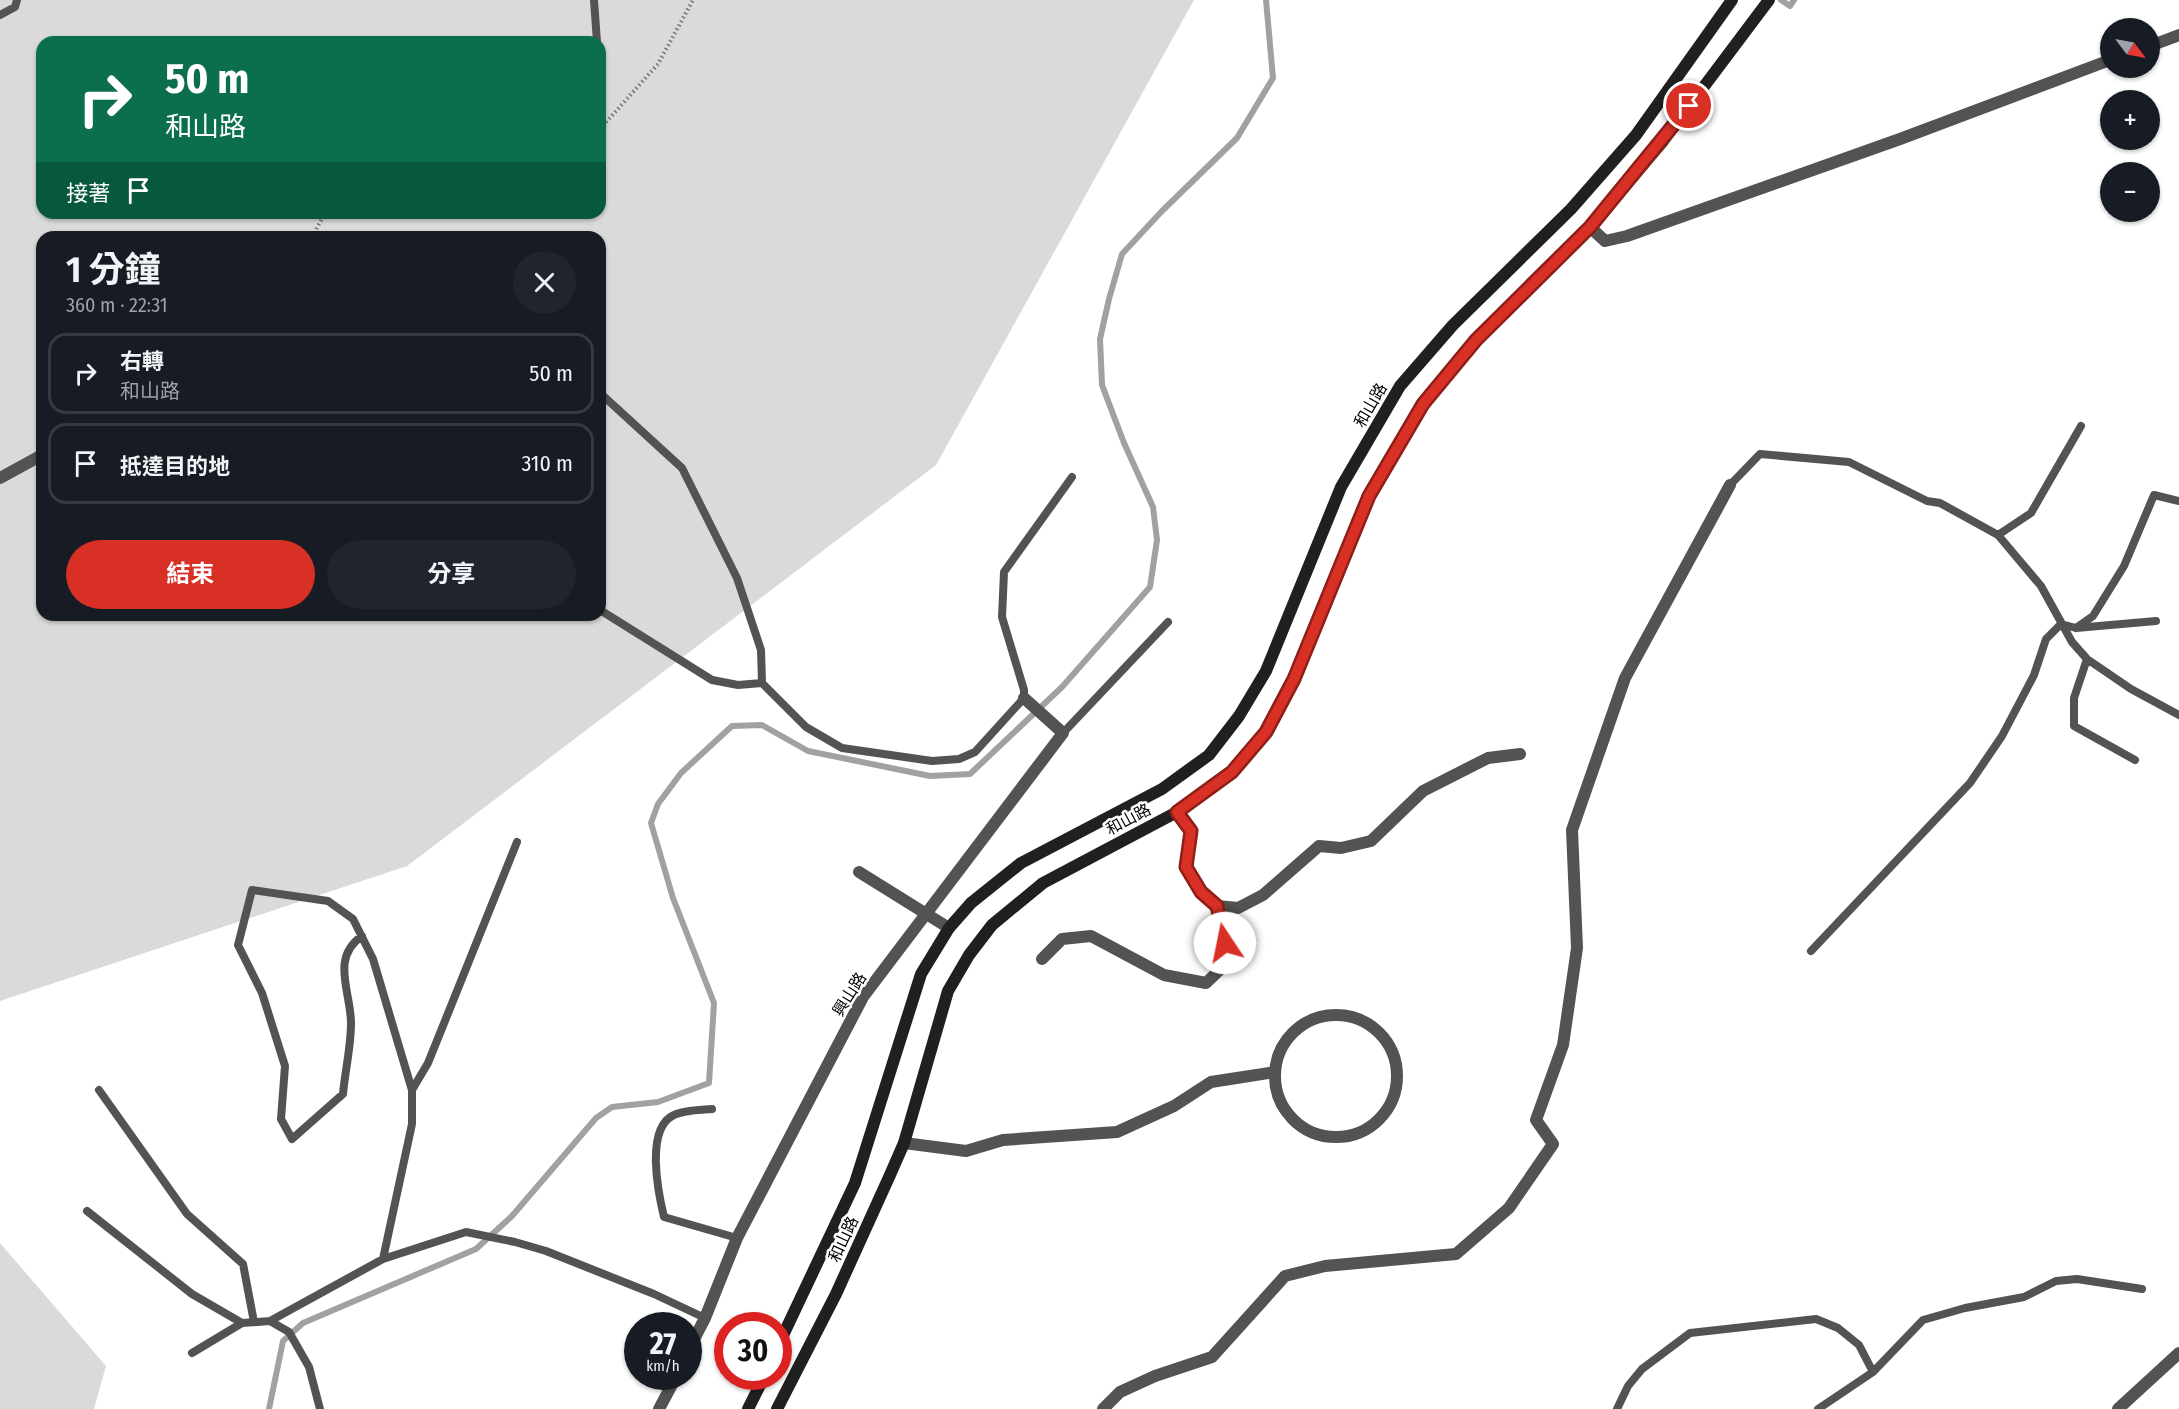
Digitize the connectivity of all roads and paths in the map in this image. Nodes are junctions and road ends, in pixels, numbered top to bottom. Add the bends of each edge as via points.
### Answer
1 (17, 0) edge
2 (594, 0) edge
3 (693, 0) edge
4 (1732, 0) edge
5 (1769, 0) edge
6 (0, 15) edge
7 (2179, 35) edge
8 (597, 36) edge
9 (2160, 42) edge
10 (2100, 64) edge
11 (606, 122) edge
12 (1590, 227) junction
13 (606, 398) edge
14 (2081, 426) dead end
15 (36, 458) edge
16 (1072, 477) dead end
17 (0, 478) edge
18 (1730, 485) joint
19 (2179, 501) edge
20 (1998, 535) junction
21 (606, 614) edge
22 (2156, 621) dead end
23 (1168, 622) dead end
24 (2061, 624) junction
25 (2076, 628) junction
26 (2087, 659) junction
27 (762, 683) junction
28 (1024, 698) junction
29 (2179, 714) edge
30 (1063, 733) junction
31 (1520, 754) dead end
32 (2135, 760) dead end
33 (1177, 812) junction
34 (517, 842) dead end
35 (860, 873) dead end
36 (1217, 906) junction
37 (926, 915) junction
38 (949, 928) junction
39 (362, 936) junction
40 (1811, 951) dead end
41 (1042, 958) dead end
42 (1275, 1072) junction
43 (99, 1090) dead end
44 (412, 1090) junction
45 (712, 1108) dead end
46 (904, 1143) junction
47 (87, 1211) dead end
48 (737, 1238) junction
49 (383, 1259) junction
50 (2142, 1289) dead end
51 (792, 1316) edge
52 (705, 1318) junction
53 (270, 1321) junction
54 (254, 1322) junction
55 (242, 1323) junction
56 (702, 1324) edge
57 (192, 1353) dead end
58 (2179, 1353) edge
59 (1872, 1372) junction
60 (669, 1390) edge
61 (757, 1390) edge
62 (320, 1409) edge
63 (659, 1409) edge
64 (747, 1409) edge
65 (777, 1409) edge
66 (1103, 1409) edge
67 (1617, 1409) edge
68 (1818, 1409) edge
69 (2118, 1409) edge

1 - 6 lane via 15,7
2 - 8 lane
3 - 11 path via 658,64
4 - 38 main road, 和山路 via 1636,135 1571,209 1453,325 1400,386 1341,487 1266,671 1209,755 1162,789 1021,863 971,903
5 - 12 main road, 和山路 via 1663,141
7 - 9 street
10 - 12 street via 1627,236 1605,241
12 - 33 main road, 和山路 via 1476,340 1423,404 1369,496 1294,679 1266,732 1232,772
13 - 27 lane via 682,468 737,578 761,650
14 - 20 lane via 2031,513
15 - 17 street
16 - 28 lane via 1004,572 1002,617
18 - 20 lane via 1760,454 1849,462 1928,501 1940,503
18 - 66 street via 1625,678 1572,830 1577,948 1563,1045 1536,1120 1553,1144 1509,1208 1456,1254 1326,1266 1285,1276 1212,1357 1120,1392
19 - 25 lane via 2154,495 2124,566 2093,616
20 - 24 lane via 2041,586
21 - 27 lane via 712,680 738,685
22 - 25 lane
23 - 30 lane
24 - 25 lane
24 - 26 lane
24 - 40 lane via 2046,639 2034,675 2002,736 1970,783
26 - 29 lane via 2131,689
26 - 32 lane via 2074,698 2074,726
27 - 28 lane via 806,727 842,748 932,761 959,759 975,752
28 - 30 street
30 - 37 street, 興山路
31 - 36 street via 1488,758 1423,791 1371,842 1341,848 1318,846 1263,895 1238,908
33 - 36 street via 1191,831 1186,867 1201,892
33 - 46 main road, 和山路 via 1043,883 992,924 948,990
34 - 44 lane via 428,1063
35 - 37 street
36 - 41 street via 1228,962 1206,983 1164,975 1091,936 1062,939
37 - 38 street
37 - 48 street, 興山路 via 863,997
38 - 51 main road, 和山路 via 921,974 855,1183
39 - 39 lane via 353,919 328,901 252,890 238,945 262,993 285,1066 281,1119 292,1139 343,1094 351,1023 343,966 351,944
39 - 44 lane via 373,959
42 - 42 street via 1277,1096 1289,1117 1308,1131 1332,1137 1355,1134 1376,1122 1391,1103 1397,1080 1394,1056 1382,1035 1363,1021 1340,1014 1317,1018 1296,1029 1281,1048
42 - 46 street via 1211,1082 1174,1106 1117,1132 1003,1140 966,1151
43 - 54 lane via 187,1214 243,1264
44 - 49 lane via 412,1124
45 - 48 lane via 673,1115 657,1133 656,1182 664,1217
46 - 65 main road, 和山路 via 836,1294
47 - 55 lane via 192,1294
48 - 52 street, 興山路
49 - 52 lane via 465,1232 546,1251
49 - 53 lane
50 - 59 lane via 2077,1279 2056,1281 2024,1297 1923,1320
52 - 56 street, 興山路
53 - 54 lane
53 - 62 lane via 289,1332 309,1367
54 - 55 lane
55 - 57 lane
58 - 69 street
59 - 67 lane via 1858,1345 1838,1328 1816,1319 1690,1333 1642,1369
59 - 68 lane
60 - 63 street
61 - 64 main road

